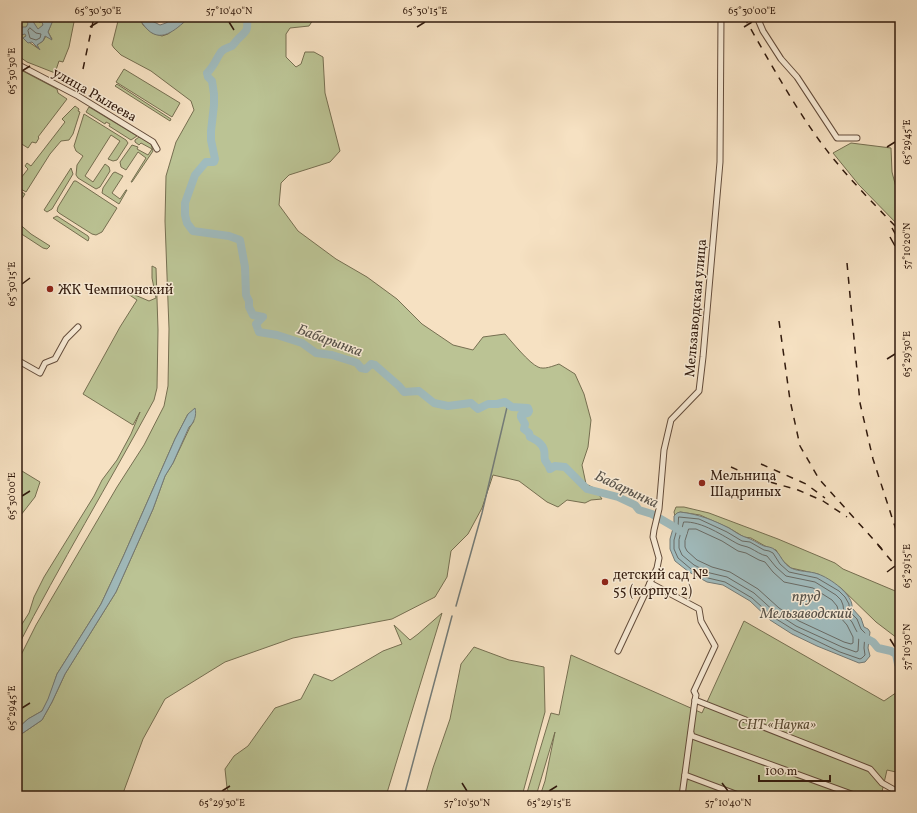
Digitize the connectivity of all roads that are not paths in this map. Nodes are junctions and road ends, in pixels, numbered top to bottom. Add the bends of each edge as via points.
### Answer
1 (721, 17) edge
2 (757, 17) edge
3 (17, 64) edge
4 (857, 138) dead end
5 (157, 149) dead end
6 (78, 327) dead end
7 (17, 360) edge
8 (650, 583) junction
9 (618, 651) dead end
10 (696, 700) junction
11 (691, 733) junction
12 (685, 775) junction
13 (897, 794) edge
14 (682, 796) edge
15 (741, 796) edge
16 (857, 796) edge

1 - 8 street, Мельзаводская улица via 720,162 699,384 698,391 671,420 663,456 659,509 655,524 654,537 658,562
2 - 4 street via 781,59 797,77 837,138
3 - 5 street, улица Рылеева via 78,96 153,142
6 - 7 street via 66,339 55,359 45,363 40,373
8 - 9 street, Мельзаводская улица
8 - 10 street via 699,609 701,621 715,646 694,691
10 - 11 street
10 - 13 street via 870,769 882,783
11 - 12 street
11 - 16 street via 692,736
12 - 14 street
12 - 15 street

